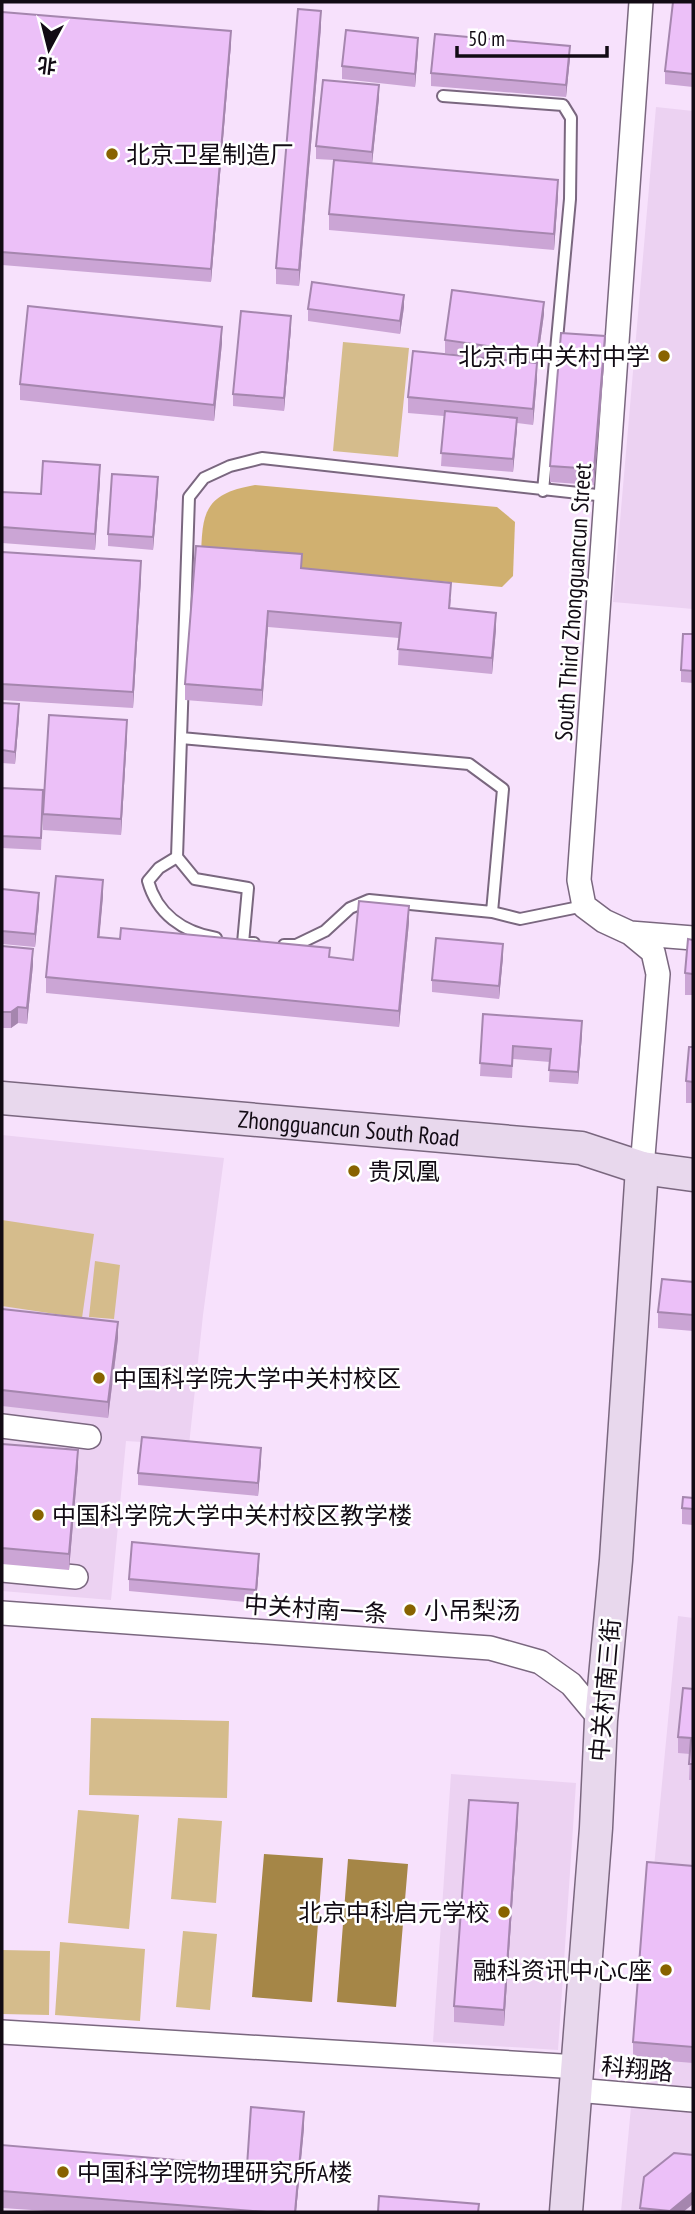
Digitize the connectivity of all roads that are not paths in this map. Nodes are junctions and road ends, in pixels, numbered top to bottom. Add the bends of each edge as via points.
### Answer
1 (641, 2) edge
2 (443, 96) dead end
3 (543, 491) junction
4 (606, 496) junction
5 (181, 738) junction
6 (177, 857) junction
7 (584, 906) junction
8 (492, 912) junction
9 (631, 933) junction
10 (693, 938) edge
11 (243, 943) junction
12 (2, 1098) edge
13 (642, 1168) junction
14 (693, 1175) edge
15 (2, 1426) edge
16 (89, 1437) dead end
17 (2, 1570) edge
18 (76, 1577) dead end
19 (2, 1613) edge
20 (601, 1720) junction
21 (2, 2032) edge
22 (577, 2078) junction
23 (693, 2100) edge
24 (566, 2212) edge

1 - 4 street, South Third Zhongguancun Street
2 - 3 lane via 563,105 571,118 570,199
3 - 4 lane
3 - 5 lane via 262,458 205,478 189,497
4 - 7 street, South Third Zhongguancun Street via 579,880
5 - 6 lane
5 - 8 lane via 470,764 503,789
6 - 11 lane via 195,879 248,888
6 - 11 lane via 148,881 153,900 174,921 204,936
7 - 8 lane via 520,919
7 - 9 street
8 - 11 lane via 369,900 296,945
9 - 10 street
9 - 13 street via 653,952 658,974
12 - 13 street, Zhongguancun South Road via 581,1148
13 - 14 street, Zhongguancun South Road
13 - 20 street, 中关村南三街
15 - 16 street
17 - 18 street
19 - 20 street, 中关村南一条 via 490,1648 540,1661 571,1684
20 - 22 street, 中关村南三街
21 - 22 street, 科翔路
22 - 23 street, 科翔路
22 - 24 street, 中关村南三街

